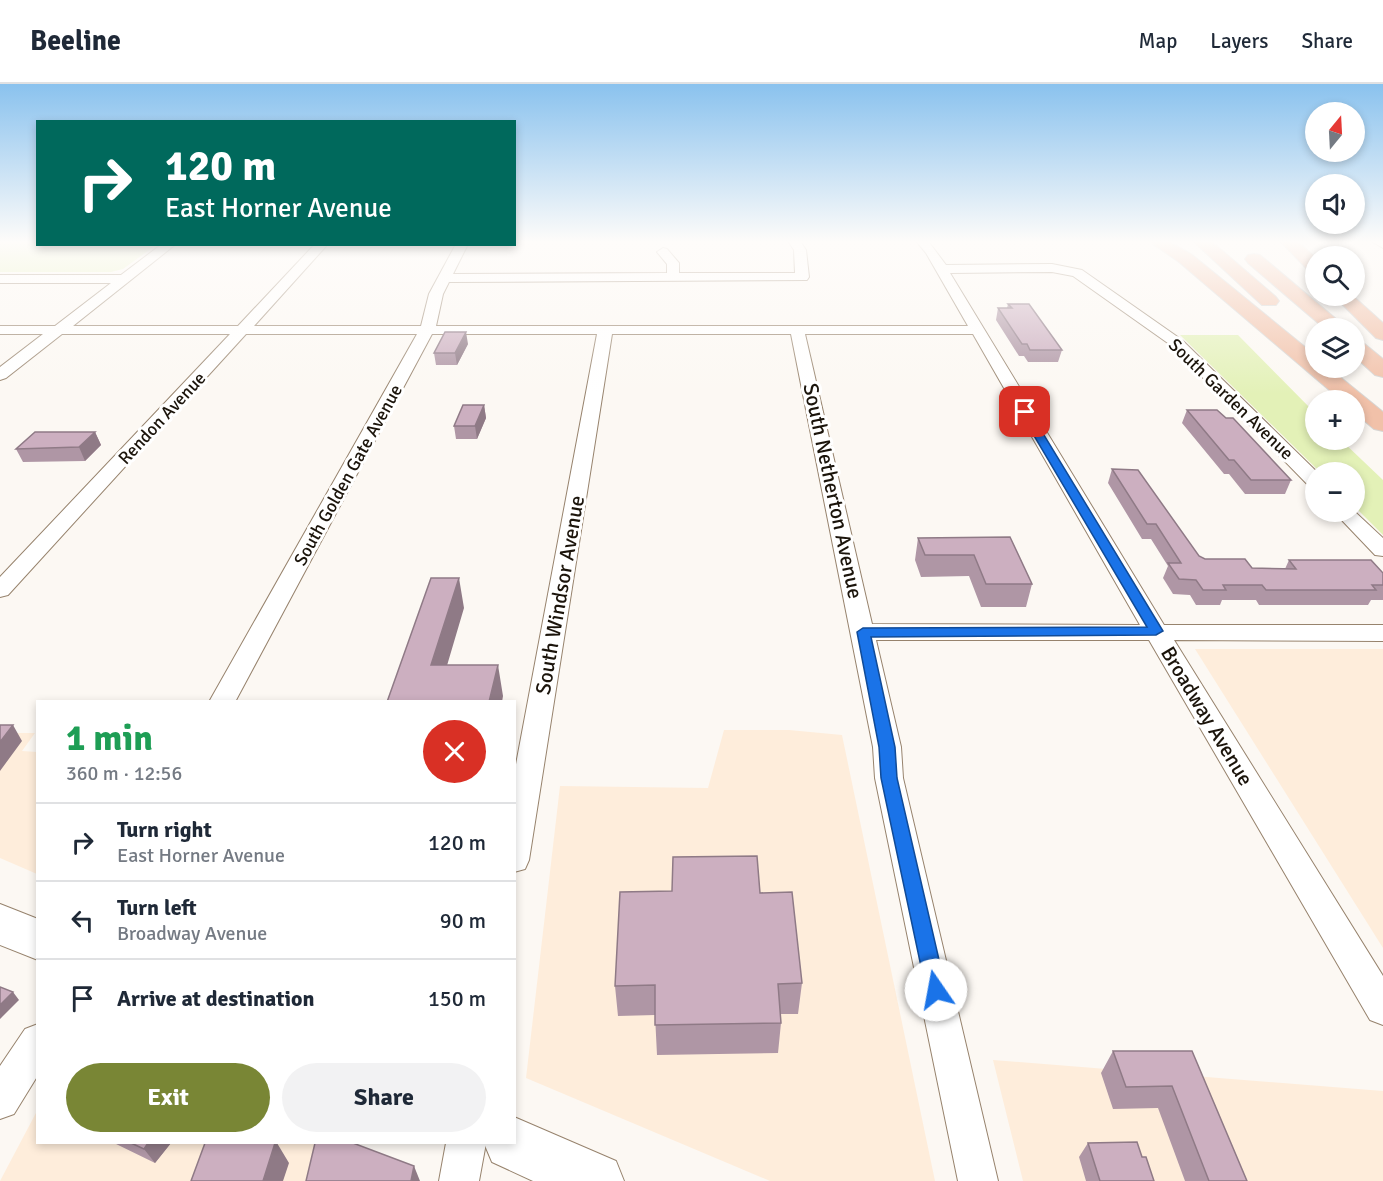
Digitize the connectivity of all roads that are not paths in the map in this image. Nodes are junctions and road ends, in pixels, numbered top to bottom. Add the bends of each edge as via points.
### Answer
1 (109, 292) edge
2 (278, 292) edge
3 (437, 292) edge
4 (955, 292) edge
5 (1104, 292) edge
6 (1226, 292) edge
7 (1258, 292) edge
8 (1295, 292) edge
9 (1354, 306) edge
10 (1284, 315) dead end
11 (1324, 318) edge
12 (0, 330) edge
13 (59, 330) junction
14 (244, 330) junction
15 (427, 330) junction
16 (605, 330) junction
17 (797, 330) junction
18 (976, 330) junction
19 (1300, 330) dead end
20 (1305, 334) edge
21 (1383, 334) edge
22 (1365, 354) edge
23 (1305, 358) edge
24 (1383, 370) edge
25 (0, 375) edge
26 (1329, 378) edge
27 (1352, 378) edge
28 (1383, 407) edge
29 (1383, 424) edge
30 (1305, 471) edge
31 (1354, 522) edge
32 (1383, 550) edge
33 (0, 590) edge
34 (1156, 631) junction
35 (863, 632) junction
36 (1383, 633) edge
37 (223, 700) edge
38 (516, 848) edge
39 (0, 924) edge
40 (36, 939) edge
41 (1383, 1008) edge
42 (36, 1044) edge
43 (0, 1100) edge
44 (466, 1144) edge
45 (513, 1144) edge
46 (459, 1181) edge
47 (596, 1181) edge
48 (978, 1181) edge

1 - 13 street
2 - 14 street, Rendon Avenue
3 - 15 street, South Golden Gate Avenue
4 - 18 street, Broadway Avenue
5 - 30 street, South Garden Avenue via 1177,343
6 - 23 highway
7 - 10 highway
8 - 11 highway
9 - 21 highway
12 - 13 street
13 - 14 street
13 - 25 street
14 - 15 street
14 - 33 street, Rendon Avenue
15 - 16 street
15 - 37 street, South Golden Gate Avenue
16 - 17 street
16 - 38 street, South Windsor Avenue
17 - 18 street
17 - 35 street, South Netherton Avenue
18 - 34 street, Broadway Avenue
19 - 20 highway
22 - 24 highway
26 - 29 highway
27 - 28 highway
31 - 32 street
34 - 35 street
34 - 36 street
34 - 41 street, Broadway Avenue
35 - 48 street, South Netherton Avenue via 887,747 889,778
39 - 40 main road
42 - 43 street
44 - 46 street
45 - 47 main road

